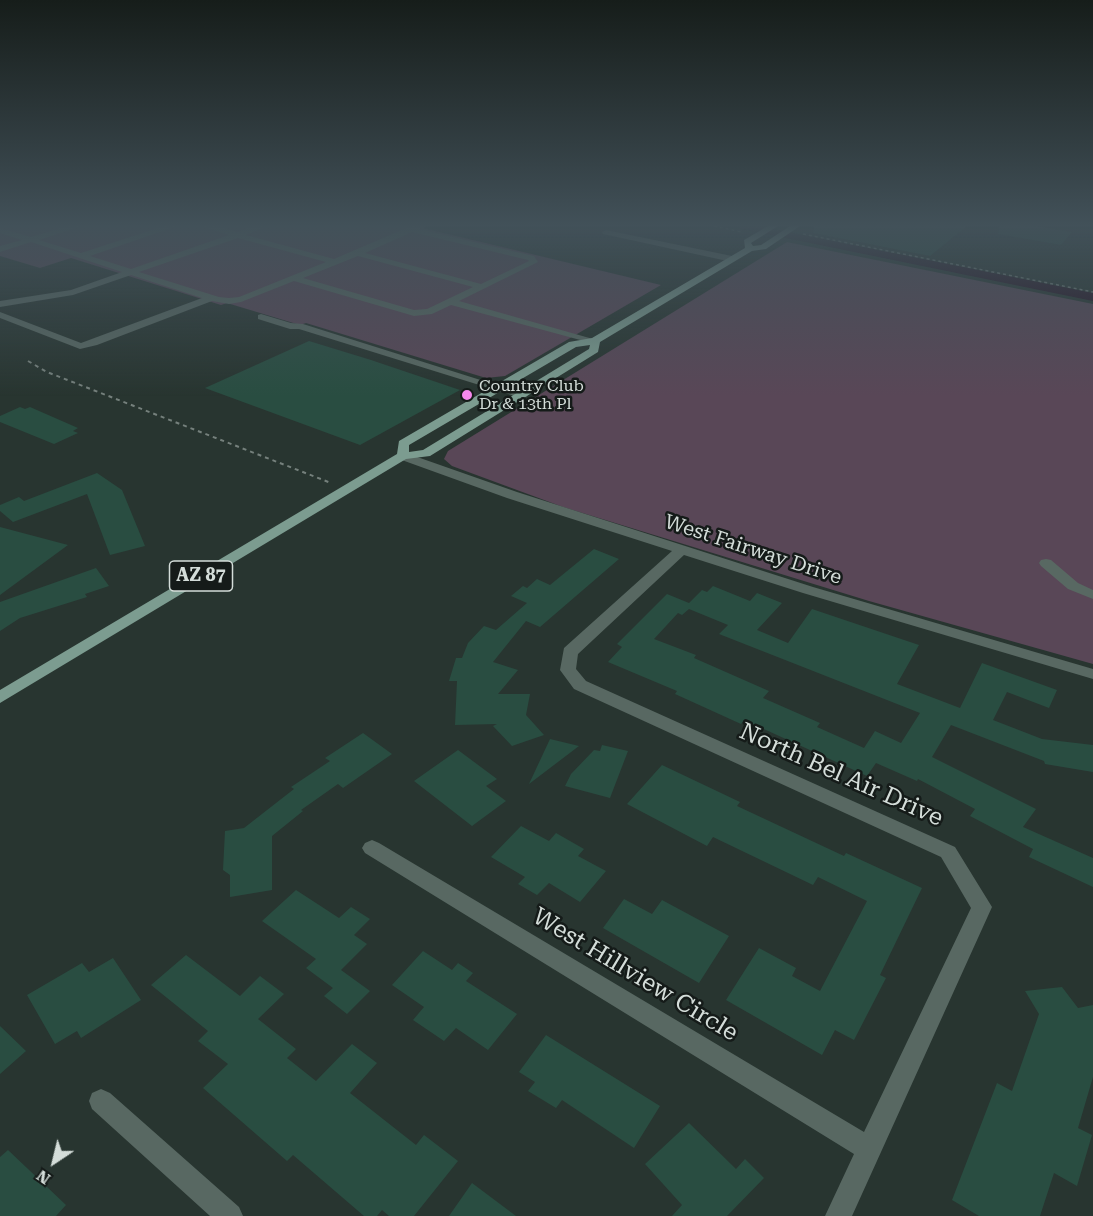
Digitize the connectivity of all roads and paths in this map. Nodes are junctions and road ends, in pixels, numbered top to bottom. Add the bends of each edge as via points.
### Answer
1 (100, 283) edge
2 (164, 283) edge
3 (281, 283) edge
4 (310, 283) edge
5 (466, 283) edge
6 (491, 283) edge
7 (692, 283) edge
8 (1049, 283) edge
9 (482, 287) junction
10 (1093, 292) edge
11 (211, 298) junction
12 (453, 300) junction
13 (0, 304) edge
14 (0, 315) edge
15 (261, 316) dead end
16 (595, 340) junction
17 (28, 361) dead end
18 (498, 388) junction
19 (522, 395) junction
20 (403, 456) junction
21 (346, 490) junction
22 (580, 518) junction
23 (567, 527) dead end
24 (681, 550) junction
25 (1046, 563) dead end
26 (1093, 595) edge
27 (1089, 673) edge
28 (0, 697) edge
29 (372, 848) dead end
30 (101, 1101) dead end
31 (869, 1149) junction
32 (230, 1216) edge
33 (838, 1216) edge

1 - 13 street via 64,295
2 - 11 street
3 - 11 street via 229,301
4 - 12 street via 414,313 429,312
5 - 9 street
6 - 9 street
7 - 16 main road, AZ 87
8 - 10 path
9 - 12 street
11 - 14 street via 80,346
12 - 16 street
15 - 18 street
16 - 18 main road, AZ 87 via 573,344
16 - 19 main road, AZ 87 via 594,350
17 - 21 path via 47,372
18 - 19 street
18 - 20 main road, AZ 87 via 403,444
19 - 20 main road, AZ 87 via 426,453
20 - 21 main road, AZ 87
20 - 22 street, West Fairway Drive
21 - 28 main road, AZ 87
22 - 23 street
22 - 24 street, West Fairway Drive
24 - 27 street, West Fairway Drive
24 - 31 street, North Bel Air Drive via 570,652 568,670 580,685 948,852 982,908
25 - 26 street via 1073,586
29 - 31 street, West Hillview Circle
30 - 32 street
31 - 33 street, North Bel Air Drive

